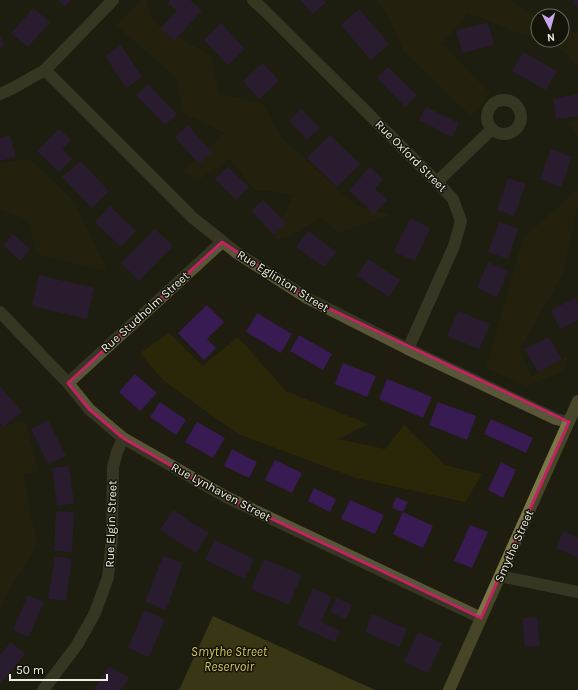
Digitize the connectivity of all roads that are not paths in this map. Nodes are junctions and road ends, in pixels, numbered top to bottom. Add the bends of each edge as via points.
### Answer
1 (113, 0) edge
2 (253, 0) edge
3 (45, 70) junction
4 (0, 94) edge
5 (492, 129) dead end
6 (437, 182) junction
7 (222, 242) junction
8 (0, 312) edge
9 (408, 349) junction
10 (68, 383) junction
11 (578, 401) edge
12 (569, 422) junction
13 (124, 438) junction
14 (500, 576) junction
15 (578, 592) edge
16 (482, 618) junction
17 (43, 690) edge
18 (449, 690) edge

1 - 3 street
2 - 6 street, Rue Oxford Street
3 - 4 street
3 - 7 street, Rue Eglinton Street via 193,218
5 - 6 street
6 - 9 street, Rue Oxford Street via 454,199 461,221 454,246
7 - 9 street, Rue Eglinton Street via 307,298
7 - 10 street, Rue Studholm Street
8 - 10 street, Rue Lynhaven Street
9 - 12 street, Rue Eglinton Street via 556,419
10 - 13 street, Rue Lynhaven Street via 89,409
11 - 12 main road, Smythe Street
12 - 14 main road, Smythe Street
13 - 16 street, Rue Lynhaven Street via 226,497
13 - 17 street, Rue Elgin Street via 116,452 113,467 112,538 108,577 95,613 77,645
14 - 15 street
14 - 16 main road, Smythe Street
16 - 18 main road, Smythe Street

